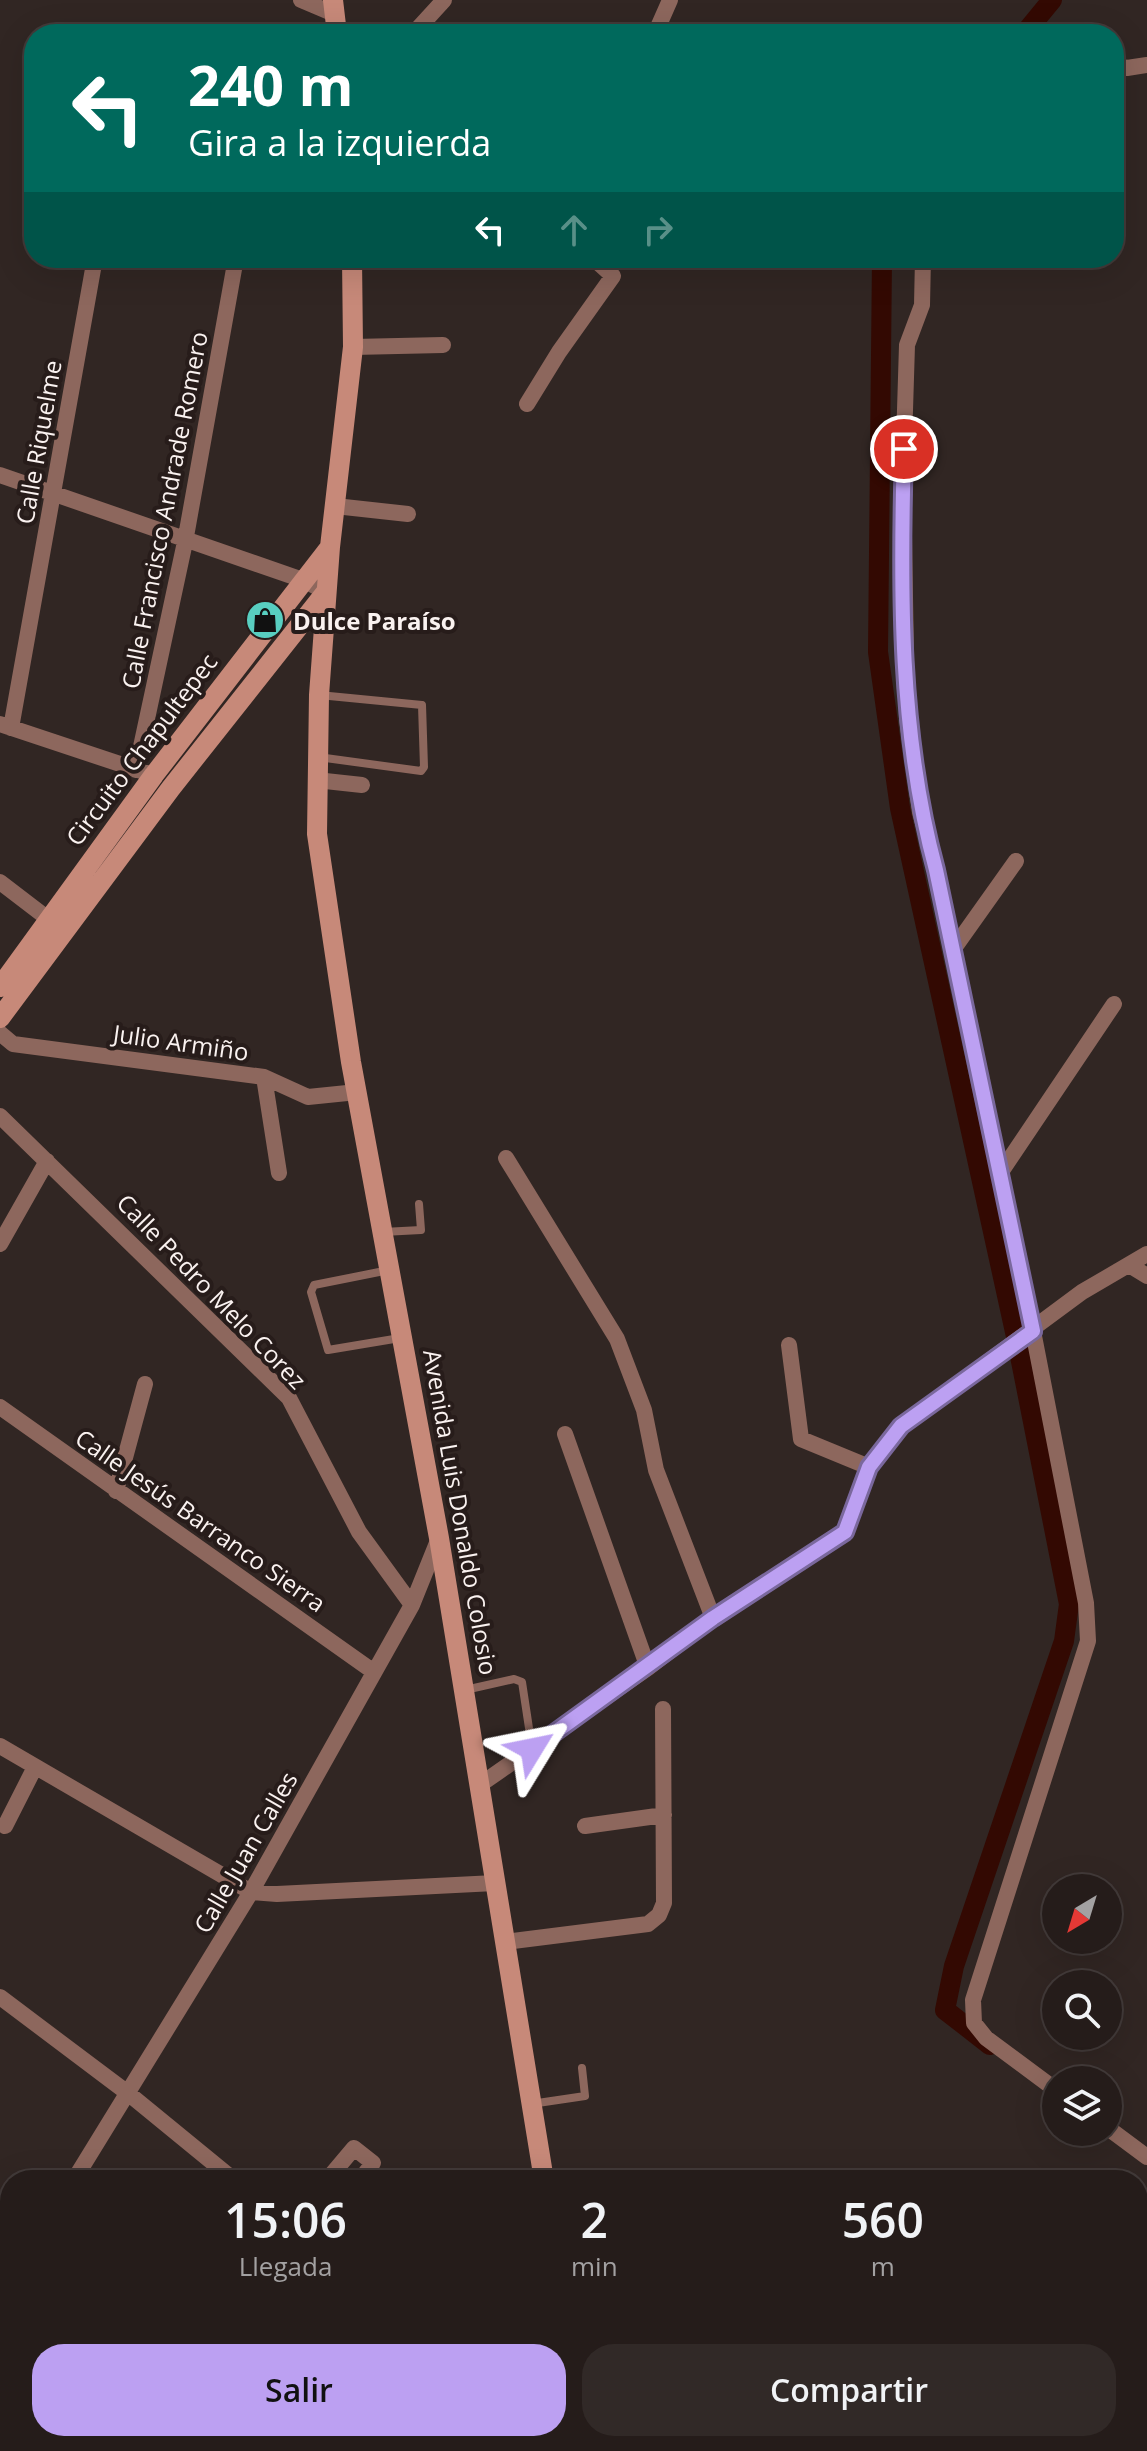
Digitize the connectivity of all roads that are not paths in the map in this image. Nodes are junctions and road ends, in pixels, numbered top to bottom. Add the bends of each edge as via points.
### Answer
1 (301, 0) edge
2 (444, 0) edge
3 (670, 0) edge
4 (334, 16) edge
5 (422, 24) edge
6 (659, 24) edge
7 (1147, 65) edge
8 (1124, 66) edge
9 (93, 268) edge
10 (234, 268) edge
11 (352, 268) edge
12 (604, 268) edge
13 (923, 268) edge
14 (443, 345) dead end
15 (353, 347) junction
16 (527, 404) dead end
17 (0, 475) edge
18 (53, 492) junction
19 (335, 506) junction
20 (408, 514) dead end
21 (185, 542) junction
22 (330, 547) junction
23 (303, 580) junction
24 (326, 592) junction
25 (319, 695) junction
26 (5, 726) edge
27 (317, 756) junction
28 (145, 773) junction
29 (316, 780) junction
30 (362, 785) dead end
31 (1016, 861) dead end
32 (0, 882) edge
33 (47, 918) junction
34 (952, 951) junction
35 (0, 987) edge
36 (1114, 1004) dead end
37 (0, 1018) edge
38 (0, 1033) edge
39 (264, 1077) junction
40 (357, 1092) junction
41 (0, 1116) edge
42 (506, 1158) dead end
43 (47, 1161) junction
44 (279, 1173) dead end
45 (999, 1175) junction
46 (419, 1204) dead end
47 (382, 1232) junction
48 (0, 1244) edge
49 (1147, 1254) edge
50 (1129, 1265) junction
51 (389, 1270) junction
52 (1147, 1276) edge
53 (1030, 1333) junction
54 (403, 1337) junction
55 (789, 1345) dead end
56 (145, 1384) dead end
57 (0, 1407) edge
58 (565, 1434) dead end
59 (869, 1467) junction
60 (116, 1491) junction
61 (439, 1538) junction
62 (412, 1605) junction
63 (707, 1622) junction
64 (654, 1664) junction
65 (374, 1672) junction
66 (465, 1690) junction
67 (663, 1709) dead end
68 (0, 1746) edge
69 (532, 1749) junction
70 (35, 1767) junction
71 (481, 1784) junction
72 (664, 1815) junction
73 (5, 1826) dead end
74 (585, 1826) dead end
75 (495, 1883) junction
76 (251, 1892) junction
77 (505, 1942) junction
78 (0, 1997) edge
79 (582, 2068) dead end
80 (1042, 2080) edge
81 (129, 2094) junction
82 (530, 2104) junction
83 (1122, 2138) edge
84 (1147, 2157) edge
85 (80, 2170) edge
86 (222, 2170) edge
87 (335, 2170) edge
88 (368, 2170) edge
89 (542, 2170) edge

1 - 4 street
2 - 5 street
3 - 6 street
7 - 8 street
9 - 18 street, Calle Riquelme
10 - 21 street, Calle Francisco Andrade Romero
11 - 15 main road, Avenida Luis Donaldo Colosio
12 - 16 street via 613,276
13 - 34 street via 922,305 907,345 907,719 920,812
14 - 15 street
15 - 19 main road, Avenida Luis Donaldo Colosio
17 - 18 street
18 - 21 street
18 - 26 street, Calle Riquelme
19 - 20 street
19 - 22 main road, Avenida Luis Donaldo Colosio
21 - 23 street
21 - 28 street, Calle Francisco Andrade Romero
22 - 23 main road, Circuito Chapultepec
22 - 24 main road, Avenida Luis Donaldo Colosio
23 - 24 street
23 - 28 main road, Circuito Chapultepec
24 - 25 main road, Avenida Luis Donaldo Colosio
24 - 37 main road, Circuito Chapultepec
25 - 27 main road, Avenida Luis Donaldo Colosio
25 - 27 lane via 422,705 424,767 421,771
26 - 28 street
27 - 29 main road, Avenida Luis Donaldo Colosio
28 - 33 main road, Circuito Chapultepec
29 - 30 street
29 - 40 main road, Avenida Luis Donaldo Colosio via 317,834
31 - 34 street
32 - 33 street
33 - 35 main road, Circuito Chapultepec
34 - 45 street
36 - 45 street
38 - 39 street, Julio Armiño via 13,1044
39 - 40 street, Julio Armiño via 308,1097
39 - 44 street
40 - 47 main road, Avenida Luis Donaldo Colosio
41 - 43 street, Calle Pedro Melo Corez
42 - 63 street via 617,1339 644,1410 656,1470
43 - 48 street
43 - 62 street, Calle Pedro Melo Corez via 289,1398 359,1532
45 - 53 street
46 - 47 lane via 421,1230
47 - 51 main road, Avenida Luis Donaldo Colosio
49 - 50 street
50 - 52 street
50 - 53 street via 1082,1292
51 - 54 main road, Avenida Luis Donaldo Colosio
51 - 54 lane via 314,1285 311,1292 328,1350
53 - 59 street via 901,1426
53 - 80 street via 1086,1603 1088,1641 973,2000 974,2023 986,2038
54 - 61 main road, Avenida Luis Donaldo Colosio
55 - 59 street via 801,1439
56 - 60 street
57 - 60 street, Calle Jesús Barranco Sierra
58 - 64 street
59 - 63 street via 845,1532
60 - 65 street, Calle Jesús Barranco Sierra
61 - 62 street, Calle Juan Calles
61 - 66 main road, Avenida Luis Donaldo Colosio
62 - 65 street, Calle Juan Calles
63 - 64 street
64 - 69 street
65 - 76 street, Calle Juan Calles
66 - 69 lane via 514,1679 522,1682
66 - 71 main road, Avenida Luis Donaldo Colosio
67 - 72 street
68 - 70 street
69 - 71 street
70 - 73 street
70 - 76 street
71 - 75 main road, Avenida Luis Donaldo Colosio
72 - 74 street
72 - 77 street via 664,1903 648,1924
75 - 76 street
75 - 77 main road, Avenida Luis Donaldo Colosio
76 - 81 street, Calle Juan Calles
77 - 82 main road, Avenida Luis Donaldo Colosio
78 - 81 street
79 - 82 lane via 585,2096
81 - 85 street, Calle Juan Calles
81 - 86 street
82 - 89 main road, Avenida Luis Donaldo Colosio
83 - 84 street
87 - 88 street via 354,2148 373,2163

